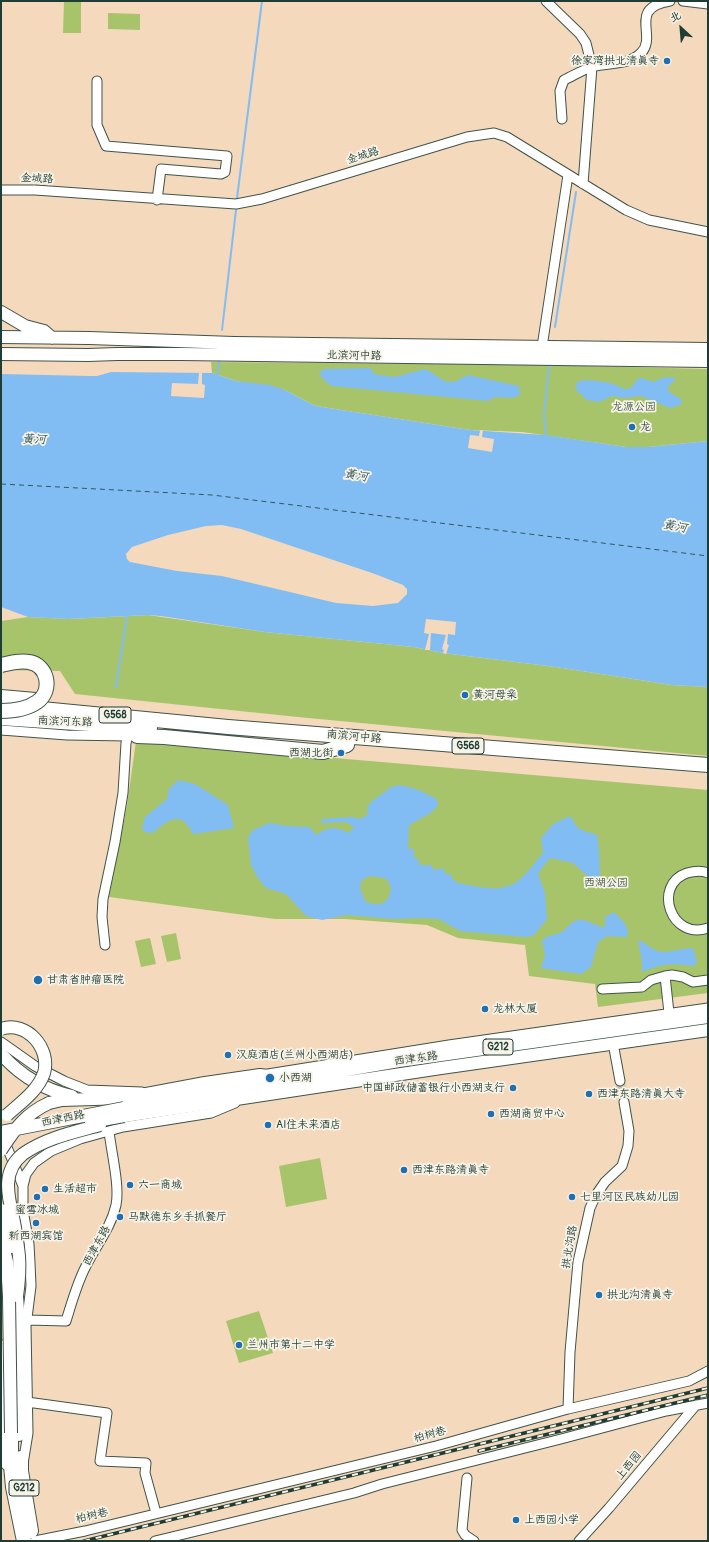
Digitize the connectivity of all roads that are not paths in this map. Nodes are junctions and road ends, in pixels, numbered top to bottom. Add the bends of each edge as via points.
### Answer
1 (546, 1) edge
2 (670, 1) edge
3 (683, 1) edge
4 (708, 4) edge
5 (592, 67) junction
6 (97, 81) dead end
7 (562, 119) dead end
8 (568, 175) junction
9 (583, 184) junction
10 (1, 190) edge
11 (157, 200) junction
12 (708, 232) edge
13 (1, 312) edge
14 (1, 337) edge
15 (53, 339) junction
16 (1, 347) edge
17 (542, 347) junction
18 (708, 349) edge
19 (1, 354) edge
20 (117, 354) junction
21 (708, 361) edge
22 (1, 666) edge
23 (1, 697) edge
24 (1, 705) edge
25 (1, 711) edge
26 (1, 718) edge
27 (1, 723) edge
28 (228, 727) junction
29 (1, 730) edge
30 (128, 736) junction
31 (347, 745) junction
32 (708, 765) edge
33 (708, 774) edge
34 (708, 873) edge
35 (708, 928) edge
36 (105, 945) dead end
37 (665, 976) junction
38 (708, 980) edge
39 (602, 989) dead end
40 (708, 1008) edge
41 (669, 1013) junction
42 (708, 1017) edge
43 (1, 1030) edge
44 (708, 1030) edge
45 (1, 1042) edge
46 (613, 1043) junction
47 (1, 1054) edge
48 (260, 1075) junction
49 (289, 1079) junction
50 (620, 1081) tunnel mouth
51 (149, 1092) junction
52 (246, 1098) junction
53 (90, 1099) junction
54 (624, 1102) tunnel mouth
55 (182, 1108) junction
56 (124, 1112) junction
57 (1, 1118) edge
58 (104, 1128) junction
59 (1, 1132) edge
60 (1, 1139) edge
61 (1, 1151) edge
62 (23, 1186) junction
63 (1, 1210) edge
64 (1, 1238) edge
65 (30, 1263) junction
66 (4, 1278) edge
67 (17, 1296) junction
68 (27, 1320) junction
69 (1, 1351) edge
70 (708, 1371) edge
71 (27, 1402) junction
72 (708, 1403) edge
73 (696, 1405) junction
74 (568, 1410) junction
75 (15, 1434) junction
76 (9, 1473) edge
77 (467, 1478) dead end
78 (156, 1513) junction
79 (24, 1541) edge
80 (34, 1541) edge
81 (156, 1541) edge
82 (474, 1541) edge
83 (579, 1541) edge

1 - 5 street via 580,34 586,43
2 - 5 street via 663,2 649,11 646,17 646,42 642,53 624,62
3 - 4 street
5 - 7 street via 564,80 560,91
5 - 9 street
6 - 11 street via 96,125 106,146 227,156 225,172 221,174 161,169
8 - 9 street, 金城路
8 - 11 street, 金城路 via 508,137 489,133 467,137 245,203
8 - 17 street
9 - 12 street, 金城路 via 642,218
10 - 11 street, 金城路 via 35,190
13 - 15 main road via 25,326 44,331
14 - 15 main road, 北滨河中路
15 - 17 main road, 北滨河中路
16 - 20 main road via 88,350
17 - 18 main road, 北滨河中路
19 - 20 main road, 北滨河中路
20 - 21 main road, 北滨河中路
22 - 25 highway, bridge via 21,661 37,665 43,672 46,688 43,696 36,702 12,711
23 - 28 highway via 217,719
24 - 28 highway, 南滨河中路 / G568
26 - 31 highway, 南滨河中路 / G568
27 - 30 highway
28 - 32 highway, 南滨河中路 / G568
29 - 30 street, 南滨河东路
30 - 31 highway via 322,752
30 - 36 street via 120,816 103,899
31 - 33 highway, 南滨河中路 / G568
34 - 35 street via 694,871 683,875 674,882 668,904 672,915 680,924 690,929
37 - 38 street via 683,977 693,982
37 - 39 street via 651,980 642,987
37 - 41 street
40 - 41 street, 西津东路
41 - 48 street, 西津东路
42 - 49 main road, 西津东路 / G212
43 - 57 main road, bridge via 18,1029 32,1035 41,1045 45,1060 44,1072 38,1085
44 - 46 main road, 西津东路 / G212
45 - 51 street via 64,1081 87,1090
46 - 50 street
46 - 52 main road, 西津东路 / G212
47 - 53 main road via 12,1067 32,1080 58,1093
48 - 49 main road
48 - 51 main road
49 - 56 main road, 西津东路
51 - 53 main road via 125,1098
52 - 55 main road, 西津东路 / G212
52 - 58 street, 西津东路 via 211,1113 123,1128
53 - 61 main road, bridge via 62,1100 36,1109 28,1115
54 - 74 street, 拱北沟路 via 629,1131 628,1146 622,1166 605,1182 590,1208 578,1262
55 - 56 main road, 西津东路
55 - 58 main road
56 - 59 main road, 西津西路, bridge
56 - 60 main road, bridge
58 - 62 street, 西津东路 via 51,1151 34,1163 26,1174
58 - 67 main road, bridge via 57,1137 33,1148 23,1154 11,1171 7,1190 19,1256
58 - 68 street, 西津东路 via 116,1189 116,1204 108,1227 86,1265 66,1321
59 - 62 street
62 - 65 street via 23,1210
63 - 67 main road, bridge via 11,1246
64 - 75 main road, bridge via 7,1262
65 - 66 street via 20,1276
65 - 68 street via 31,1286
67 - 75 main road, G212 via 19,1326
68 - 71 street
69 - 76 main road via 4,1449
70 - 74 street, 柏树巷 via 689,1381
71 - 76 street via 28,1433
71 - 78 street via 107,1413 100,1461 146,1463 145,1473
72 - 73 street
73 - 81 street via 382,1484 354,1494
73 - 83 street, 上西园
74 - 78 street, 柏树巷 via 436,1446
75 - 76 highway, G212
76 - 79 highway, G212
76 - 80 highway, G212
77 - 82 street via 462,1530
78 - 80 street, 柏树巷

